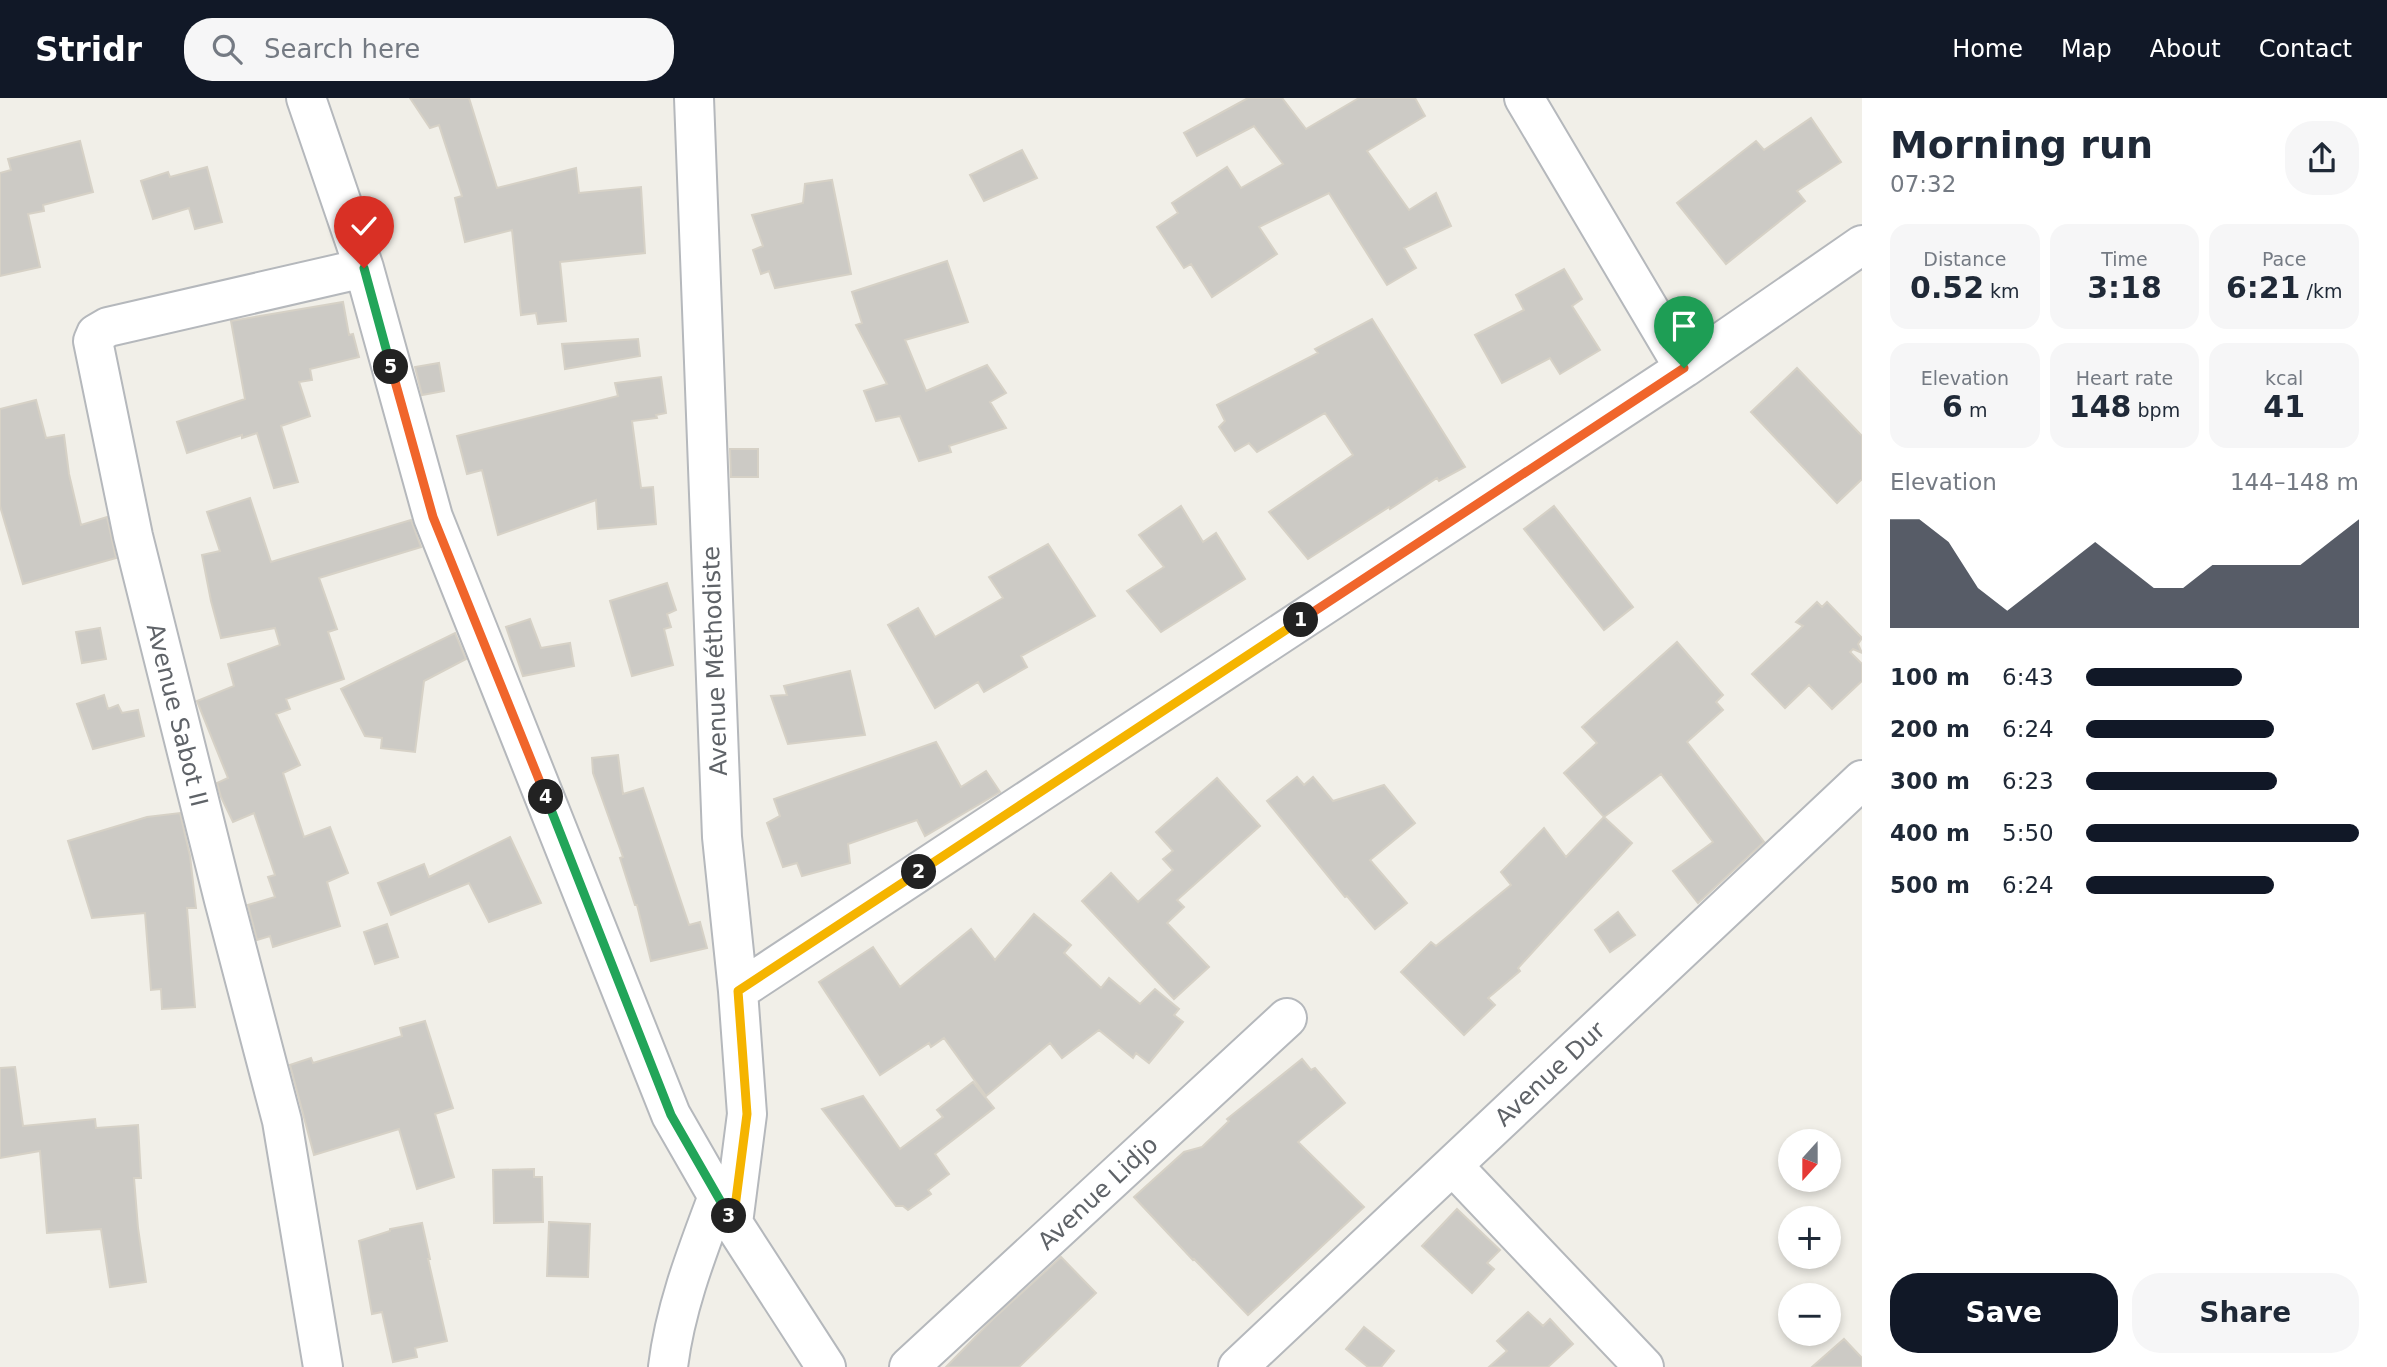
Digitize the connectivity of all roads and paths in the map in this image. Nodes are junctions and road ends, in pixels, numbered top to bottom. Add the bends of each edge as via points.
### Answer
1 (306, 98) edge
2 (694, 98) edge
3 (1524, 98) edge
4 (1862, 246) edge
5 (364, 268) junction
6 (1684, 368) junction
7 (1862, 780) edge
8 (738, 991) junction
9 (1287, 1018) dead end
10 (1453, 1166) junction
11 (725, 1210) junction
12 (323, 1367) edge
13 (668, 1367) edge
14 (826, 1367) edge
15 (909, 1367) edge
16 (1238, 1367) edge
17 (1644, 1367) edge

1 - 5 street
2 - 8 street, Avenue Méthodiste via 722,837
3 - 6 street
4 - 6 street
5 - 11 street via 433,517 671,1115
5 - 12 street, Avenue Sabot II via 108,327 93,341 133,536 282,1121
6 - 8 street
7 - 10 street, Avenue Dur
8 - 11 street, Avenue Méthodiste via 747,1114
9 - 15 street, Avenue Lidjo
10 - 16 street, Avenue Dur
10 - 17 street
11 - 13 street, Avenue Méthodiste via 681,1300
11 - 14 street

